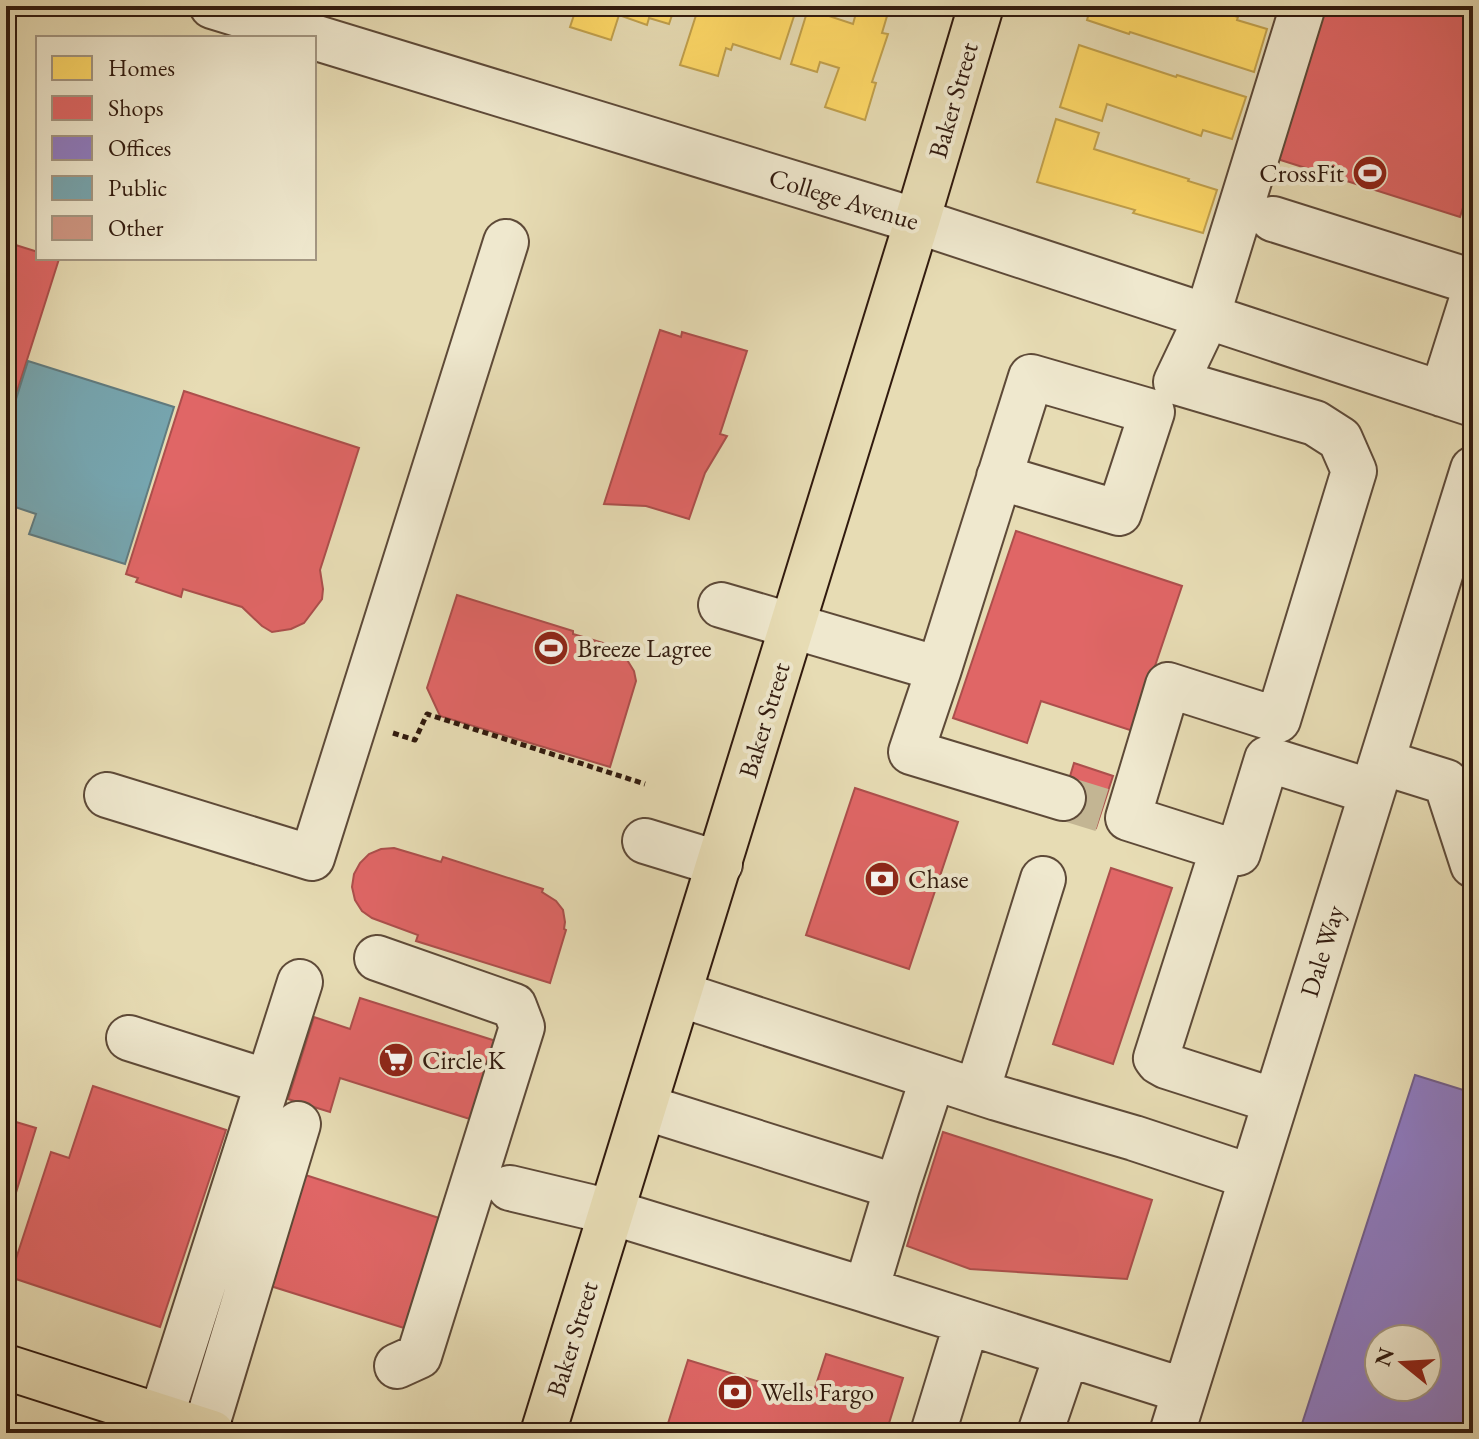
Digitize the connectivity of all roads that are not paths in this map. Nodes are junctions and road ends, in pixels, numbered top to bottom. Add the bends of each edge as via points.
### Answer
1 (212, 6) edge
2 (981, 6) edge
3 (1303, 6) edge
4 (310, 36) edge
5 (316, 38) edge
6 (1273, 219) dead end
7 (917, 221) junction
8 (506, 242) dead end
9 (1473, 282) edge
10 (1473, 296) edge
11 (1207, 317) junction
12 (1457, 399) edge
13 (1473, 469) edge
14 (999, 477) dead end
15 (721, 605) dead end
16 (793, 627) junction
17 (939, 669) junction
18 (1272, 739) junction
19 (1377, 777) junction
20 (107, 795) dead end
21 (1098, 809) junction
22 (645, 841) dead end
23 (1223, 848) junction
24 (720, 864) junction
25 (1473, 865) edge
26 (1043, 879) dead end
27 (377, 958) dead end
28 (300, 982) dead end
29 (679, 994) junction
30 (129, 1038) dead end
31 (933, 1077) junction
32 (268, 1082) junction
33 (977, 1091) junction
34 (1275, 1101) junction
35 (644, 1107) junction
36 (298, 1124) dead end
37 (1252, 1177) junction
38 (897, 1187) junction
39 (510, 1188) dead end
40 (611, 1212) junction
41 (866, 1290) junction
42 (967, 1322) junction
43 (1067, 1354) junction
44 (397, 1366) dead end
45 (6, 1367) edge
46 (1185, 1391) junction
47 (161, 1417) junction
48 (209, 1432) edge
49 (543, 1433) edge
50 (933, 1433) edge
51 (1040, 1433) edge
52 (1172, 1433) edge

1 - 4 street, College Avenue
2 - 7 main road, Baker Street
3 - 11 street
5 - 7 street, College Avenue
6 - 9 street
7 - 11 street, College Avenue
7 - 16 main road, Baker Street
8 - 20 street via 312,858
10 - 12 street
11 - 12 street, College Avenue
11 - 18 street via 1176,382 1315,423 1340,439 1354,471
13 - 19 street, Dale Way
14 - 17 street
15 - 16 street
16 - 17 street
16 - 24 main road, Baker Street
17 - 21 street via 911,752
18 - 19 street
18 - 21 street via 1168,685
18 - 23 street via 1238,853
19 - 25 street via 1446,782
19 - 34 street, Dale Way
21 - 23 street
22 - 24 street
23 - 34 street via 1156,1058 1166,1066
24 - 29 main road, Baker Street
26 - 33 street
27 - 44 street via 514,1006 522,1027 419,1356
28 - 32 street
29 - 31 street
29 - 35 main road, Baker Street
30 - 32 street
31 - 33 street
31 - 38 street
32 - 47 street
33 - 37 street
34 - 37 street, Dale Way
35 - 38 street
35 - 40 main road, Baker Street
36 - 48 street
37 - 46 street, Dale Way
38 - 41 street
39 - 40 street
40 - 41 street
40 - 49 main road, Baker Street
41 - 42 street
42 - 43 street
42 - 50 street
43 - 46 street
43 - 51 street
45 - 47 main road
46 - 52 street, Dale Way
47 - 48 main road

